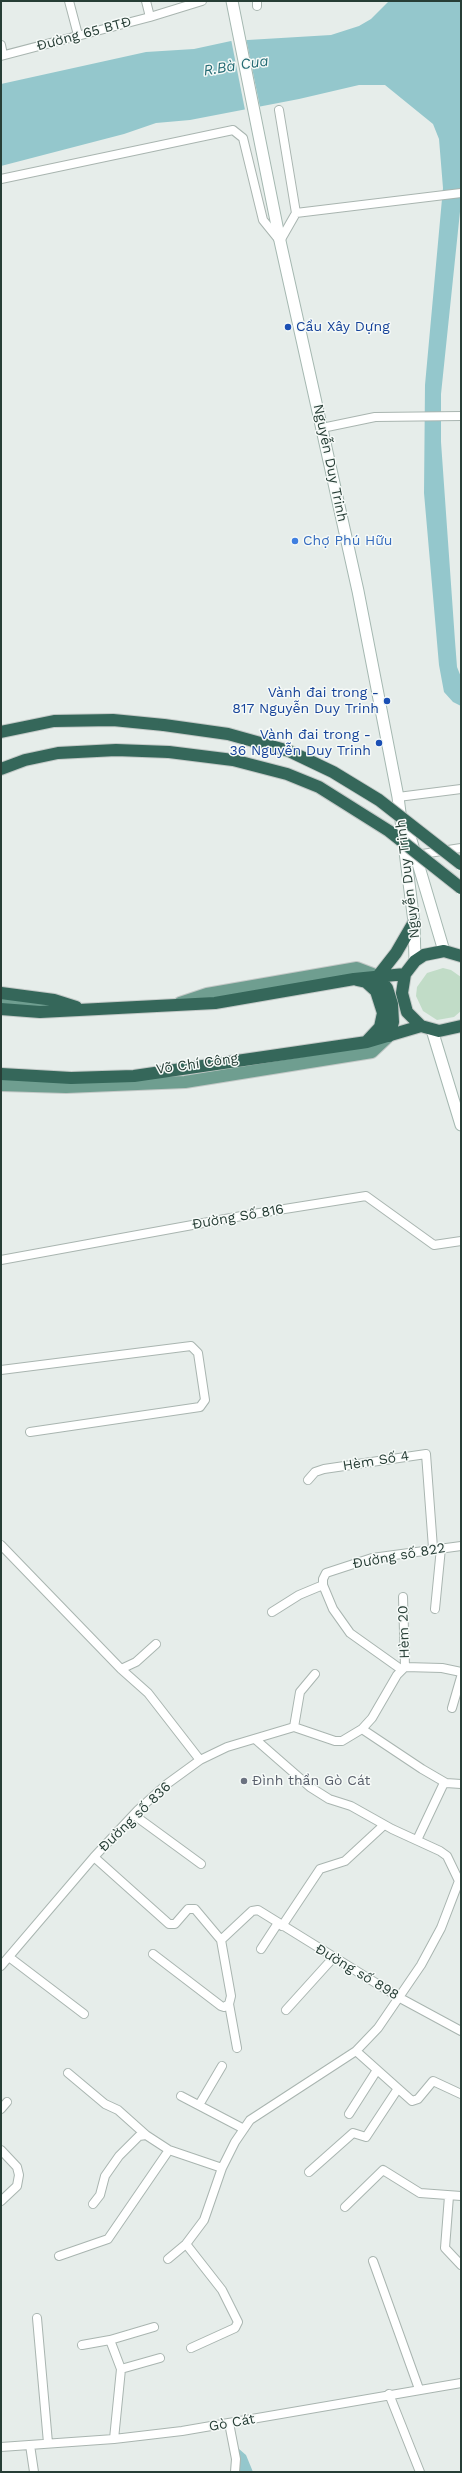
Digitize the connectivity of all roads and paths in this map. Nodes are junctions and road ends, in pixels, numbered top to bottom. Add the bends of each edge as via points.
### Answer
1 (69, 1) edge
2 (146, 1) edge
3 (175, 1) edge
4 (202, 1) edge
5 (232, 1) edge
6 (177, 10) junction
7 (150, 17) junction
8 (78, 36) junction
9 (1, 45) edge
10 (2, 55) edge
11 (279, 110) dead end
12 (1, 179) edge
13 (461, 193) edge
14 (296, 213) junction
15 (280, 241) junction
16 (461, 416) edge
17 (322, 428) junction
18 (1, 732) edge
19 (1, 769) edge
20 (461, 789) edge
21 (398, 797) junction
22 (461, 848) edge
23 (415, 855) junction
24 (461, 864) edge
25 (461, 888) edge
26 (414, 922) junction
27 (455, 953) edge
28 (416, 960) junction
29 (405, 974) junction
30 (378, 976) junction
31 (354, 979) junction
32 (1, 994) edge
33 (1, 1001) edge
34 (180, 1004) junction
35 (1, 1009) edge
36 (80, 1009) junction
37 (427, 1028) junction
38 (461, 1029) edge
39 (389, 1036) junction
40 (367, 1042) junction
41 (1, 1074) edge
42 (96, 1082) junction
43 (1, 1085) edge
44 (461, 1126) edge
45 (461, 1241) edge
46 (1, 1260) edge
47 (1, 1370) edge
48 (30, 1432) dead end
49 (308, 1480) dead end
50 (1, 1545) edge
51 (461, 1546) edge
52 (437, 1548) junction
53 (323, 1585) junction
54 (403, 1597) dead end
55 (435, 1609) dead end
56 (272, 1612) dead end
57 (156, 1644) dead end
58 (121, 1669) junction
59 (403, 1669) junction
60 (461, 1672) edge
61 (315, 1674) dead end
62 (461, 1677) edge
63 (452, 1708) dead end
64 (294, 1727) junction
65 (362, 1729) junction
66 (255, 1739) junction
67 (200, 1760) junction
68 (446, 1783) junction
69 (461, 1784) edge
70 (134, 1815) junction
71 (384, 1825) junction
72 (416, 1840) junction
73 (94, 1857) junction
74 (201, 1864) dead end
75 (460, 1882) edge
76 (280, 1924) junction
77 (221, 1940) junction
78 (261, 1949) dead end
79 (153, 1954) dead end
80 (9, 1957) junction
81 (333, 1958) junction
82 (1, 1966) edge
83 (400, 1998) junction
84 (229, 2004) junction
85 (286, 2010) dead end
86 (84, 2014) dead end
87 (461, 2031) edge
88 (237, 2048) dead end
89 (356, 2051) junction
90 (222, 2066) dead end
91 (377, 2070) junction
92 (68, 2073) dead end
93 (398, 2090) junction
94 (461, 2094) edge
95 (181, 2096) dead end
96 (7, 2102) dead end
97 (199, 2105) junction
98 (1, 2109) edge
99 (349, 2114) dead end
100 (244, 2129) junction
101 (146, 2135) junction
102 (1, 2150) edge
103 (169, 2150) junction
104 (222, 2168) junction
105 (309, 2172) dead end
106 (449, 2196) junction
107 (461, 2196) edge
108 (1, 2201) edge
109 (94, 2204) dead end
110 (345, 2207) dead end
111 (186, 2244) junction
112 (59, 2256) dead end
113 (168, 2259) dead end
114 (373, 2260) dead end
115 (461, 2265) edge
116 (37, 2318) dead end
117 (154, 2327) dead end
118 (110, 2340) junction
119 (82, 2345) dead end
120 (191, 2348) dead end
121 (160, 2358) dead end
122 (121, 2369) junction
123 (461, 2383) edge
124 (418, 2389) junction
125 (389, 2394) junction
126 (229, 2423) junction
127 (114, 2439) junction
128 (48, 2443) junction
129 (30, 2445) junction
130 (1, 2447) edge
131 (34, 2472) edge
132 (235, 2472) edge
133 (420, 2472) edge

1 - 8 street
2 - 7 street, Đường 65 BTĐ
3 - 6 street
4 - 6 street
5 - 15 main road, Nguyễn Duy Trinh
6 - 7 street
7 - 8 street, Đường 65 BTĐ
8 - 10 street, Đường 65 BTĐ
9 - 10 street
11 - 14 street
12 - 15 street via 233,130 243,138 263,220
13 - 14 street
14 - 15 street
15 - 17 main road, Nguyễn Duy Trinh
16 - 17 street via 375,417
17 - 21 main road, Nguyễn Duy Trinh via 358,591
18 - 24 highway, bridge via 54,721 113,720 228,734 289,751 333,772 379,800
19 - 25 highway, bridge via 25,760 58,753 116,750 169,752 233,760 287,774 319,787 389,831
20 - 21 street
21 - 23 main road, Nguyễn Duy Trinh
21 - 26 main road, Nguyễn Duy Trinh
22 - 23 street
23 - 27 main road, Nguyễn Duy Trinh
26 - 28 main road, Nguyễn Duy Trinh
26 - 30 highway via 396,953
27 - 28 highway via 424,955
28 - 29 highway
29 - 30 highway
29 - 37 highway via 402,983 407,1012
30 - 31 highway
30 - 34 main road via 357,968 207,994
30 - 39 highway via 387,988 392,1004 393,1022
31 - 34 highway via 215,1003
31 - 40 highway via 371,985 381,1002 383,1013 380,1027
32 - 36 highway via 54,1000
33 - 36 main road
34 - 36 highway
35 - 36 highway via 40,1012
37 - 38 highway, Võ Chí Công via 446,1031
37 - 39 highway, Võ Chí Công
37 - 44 main road
39 - 40 highway, Võ Chí Công
39 - 42 main road, Võ Chí Công via 372,1052 185,1082
40 - 42 highway, Võ Chí Công
41 - 42 highway, Võ Chí Công
42 - 43 main road, Võ Chí Công
45 - 46 street, Đường Số 816 via 434,1245 366,1196
47 - 48 street via 191,1346 198,1353 206,1400 200,1407
49 - 52 street, Hèm Số 4 via 314,1472 324,1469 426,1454
50 - 58 street
51 - 52 street, Đường số 822
52 - 53 street, Đường số 822 via 372,1558 341,1567 326,1573
52 - 55 street
53 - 56 street via 299,1595
53 - 59 street via 333,1609 350,1633
54 - 59 street, Hèm 20
57 - 58 street via 136,1662
58 - 67 street via 148,1693
59 - 60 street via 442,1668
59 - 65 street via 372,1718
61 - 64 street via 300,1692
62 - 63 street
64 - 65 street via 335,1741 342,1741
64 - 66 street, Đường số 836
65 - 68 street
66 - 67 street, Đường số 836 via 227,1747
66 - 71 street via 310,1787 329,1799 366,1813
67 - 70 street, Đường số 836 via 167,1784
68 - 69 street
68 - 72 street
70 - 73 street, Đường số 836
70 - 74 street
71 - 72 street
71 - 76 street via 345,1861 320,1869
72 - 75 street via 447,1856
73 - 77 street via 169,1924 175,1924 191,1908
73 - 80 street, Đường số 836
75 - 83 street via 441,1928
76 - 77 street, Đường số 898 via 255,1910
76 - 78 street
76 - 81 street, Đường số 898
77 - 84 street via 231,1996
79 - 84 street via 221,2006
80 - 82 street, Đường số 836
80 - 86 street
81 - 83 street, Đường số 898
81 - 85 street
83 - 87 street, Đường số 898
83 - 89 street via 378,2028
84 - 88 street
89 - 91 street
89 - 100 street via 322,2075 260,2112
90 - 97 street
91 - 93 street
91 - 99 street
92 - 101 street via 106,2104 118,2110
93 - 94 street via 416,2101 434,2081
93 - 105 street via 366,2137 354,2133
95 - 97 street
96 - 98 street
97 - 100 street
100 - 104 street
101 - 103 street
101 - 109 street via 138,2136 119,2156 105,2176 100,2195
102 - 108 street via 17,2167 19,2175 17,2186
103 - 104 street
103 - 112 street via 108,2239
104 - 111 street via 204,2220
106 - 107 street
106 - 110 street via 420,2193 383,2170
106 - 115 street via 445,2248
111 - 113 street
111 - 120 street via 216,2281 238,2322 235,2328
114 - 124 street
116 - 128 street
117 - 118 street
118 - 119 street
118 - 122 street
121 - 122 street
122 - 127 street
123 - 124 street, Gò Cát
124 - 125 street, Gò Cát
125 - 126 street, Gò Cát
125 - 133 street
126 - 127 street, Gò Cát
126 - 132 street via 236,2459
127 - 128 street, Gò Cát
128 - 129 street, Gò Cát
129 - 130 street, Gò Cát
129 - 131 street

